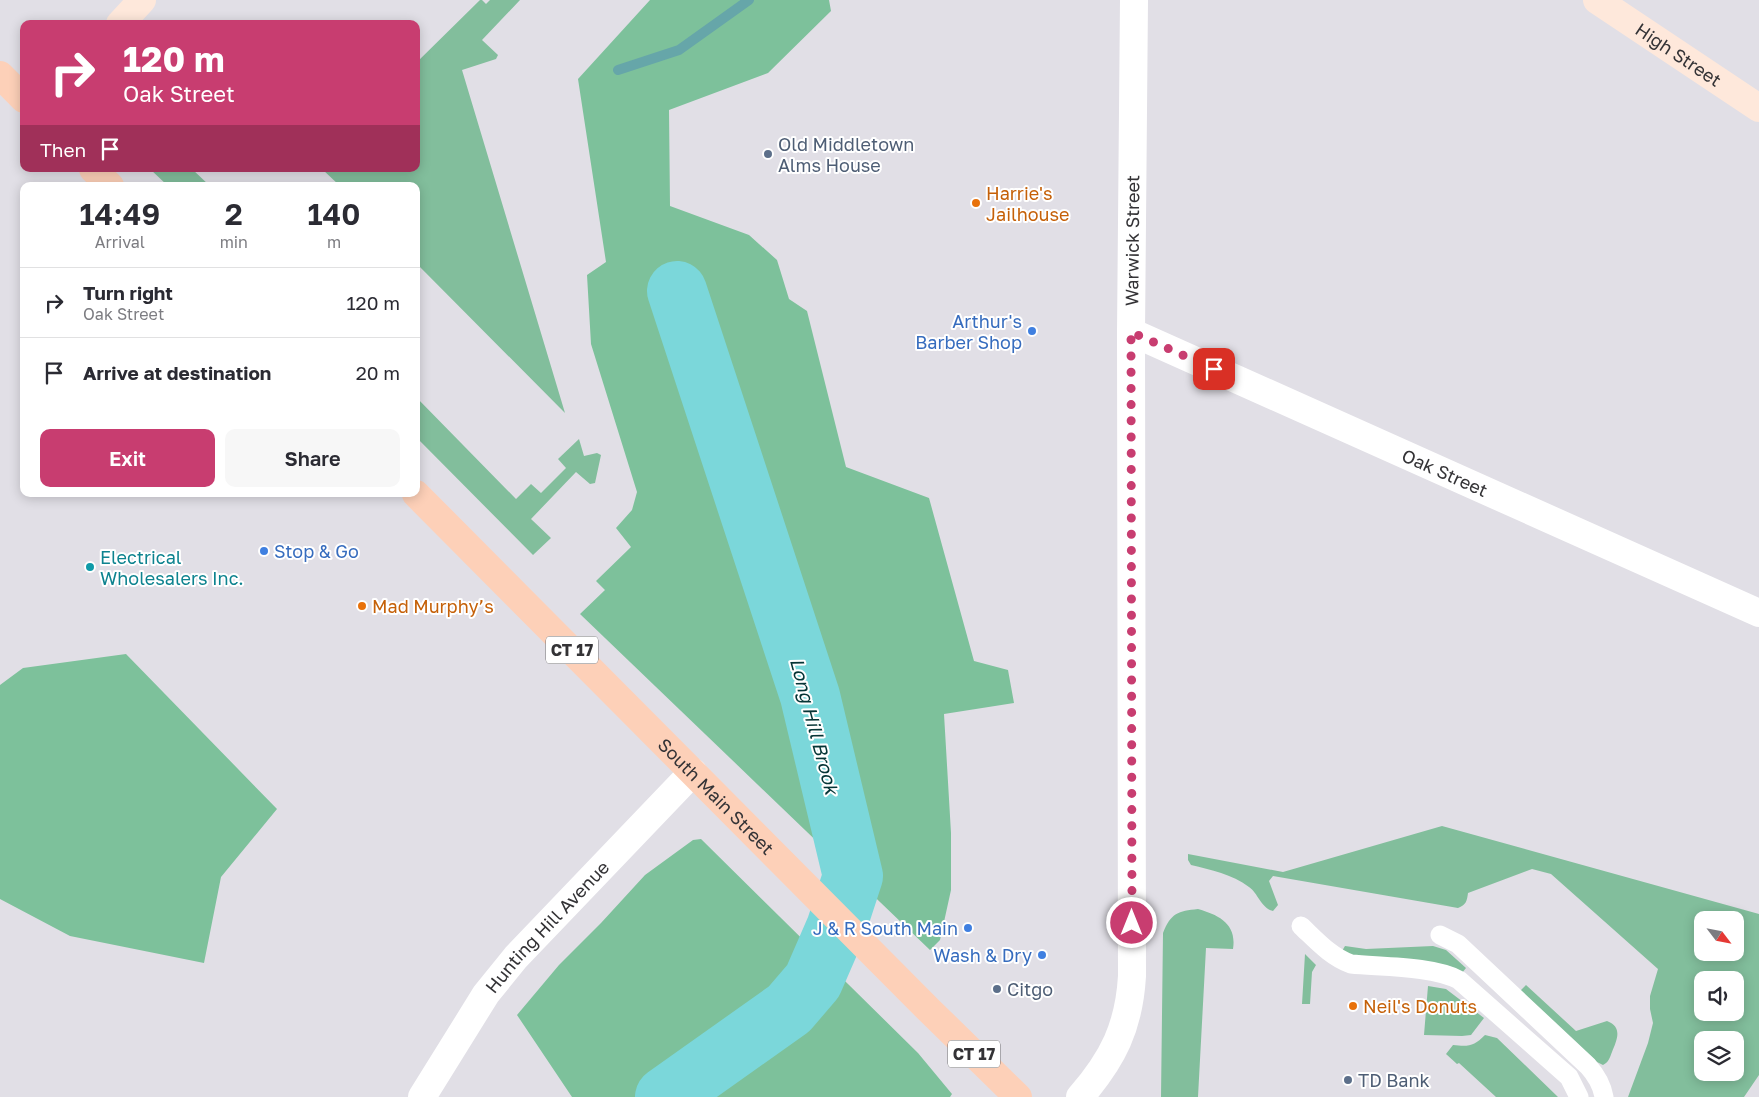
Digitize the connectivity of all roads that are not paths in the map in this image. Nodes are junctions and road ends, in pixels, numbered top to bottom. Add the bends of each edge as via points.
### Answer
1 (142, 0) edge
2 (1134, 0) edge
3 (1597, 0) edge
4 (124, 20) edge
5 (0, 75) edge
6 (20, 95) edge
7 (1759, 108) edge
8 (96, 172) edge
9 (106, 182) edge
10 (1131, 332) junction
11 (419, 497) edge
12 (1759, 613) edge
13 (693, 772) junction
14 (1300, 926) dead end
15 (1440, 935) dead end
16 (422, 1097) edge
17 (1018, 1097) edge
18 (1080, 1097) edge
19 (1579, 1097) edge
20 (1604, 1097) edge

1 - 4 street
2 - 10 street, Warwick Street
3 - 7 street, High Street
5 - 6 main road
8 - 9 main road
10 - 12 street, Oak Street
10 - 18 street, Warwick Street via 1131,996 1114,1051
11 - 13 main road, South Main Street / CT 17
13 - 16 street, Hunting Hill Avenue via 516,957 486,994
13 - 17 main road, South Main Street / CT 17
14 - 19 lane via 1342,961 1444,974 1460,980 1569,1077
15 - 20 lane via 1458,944 1588,1066 1595,1074

